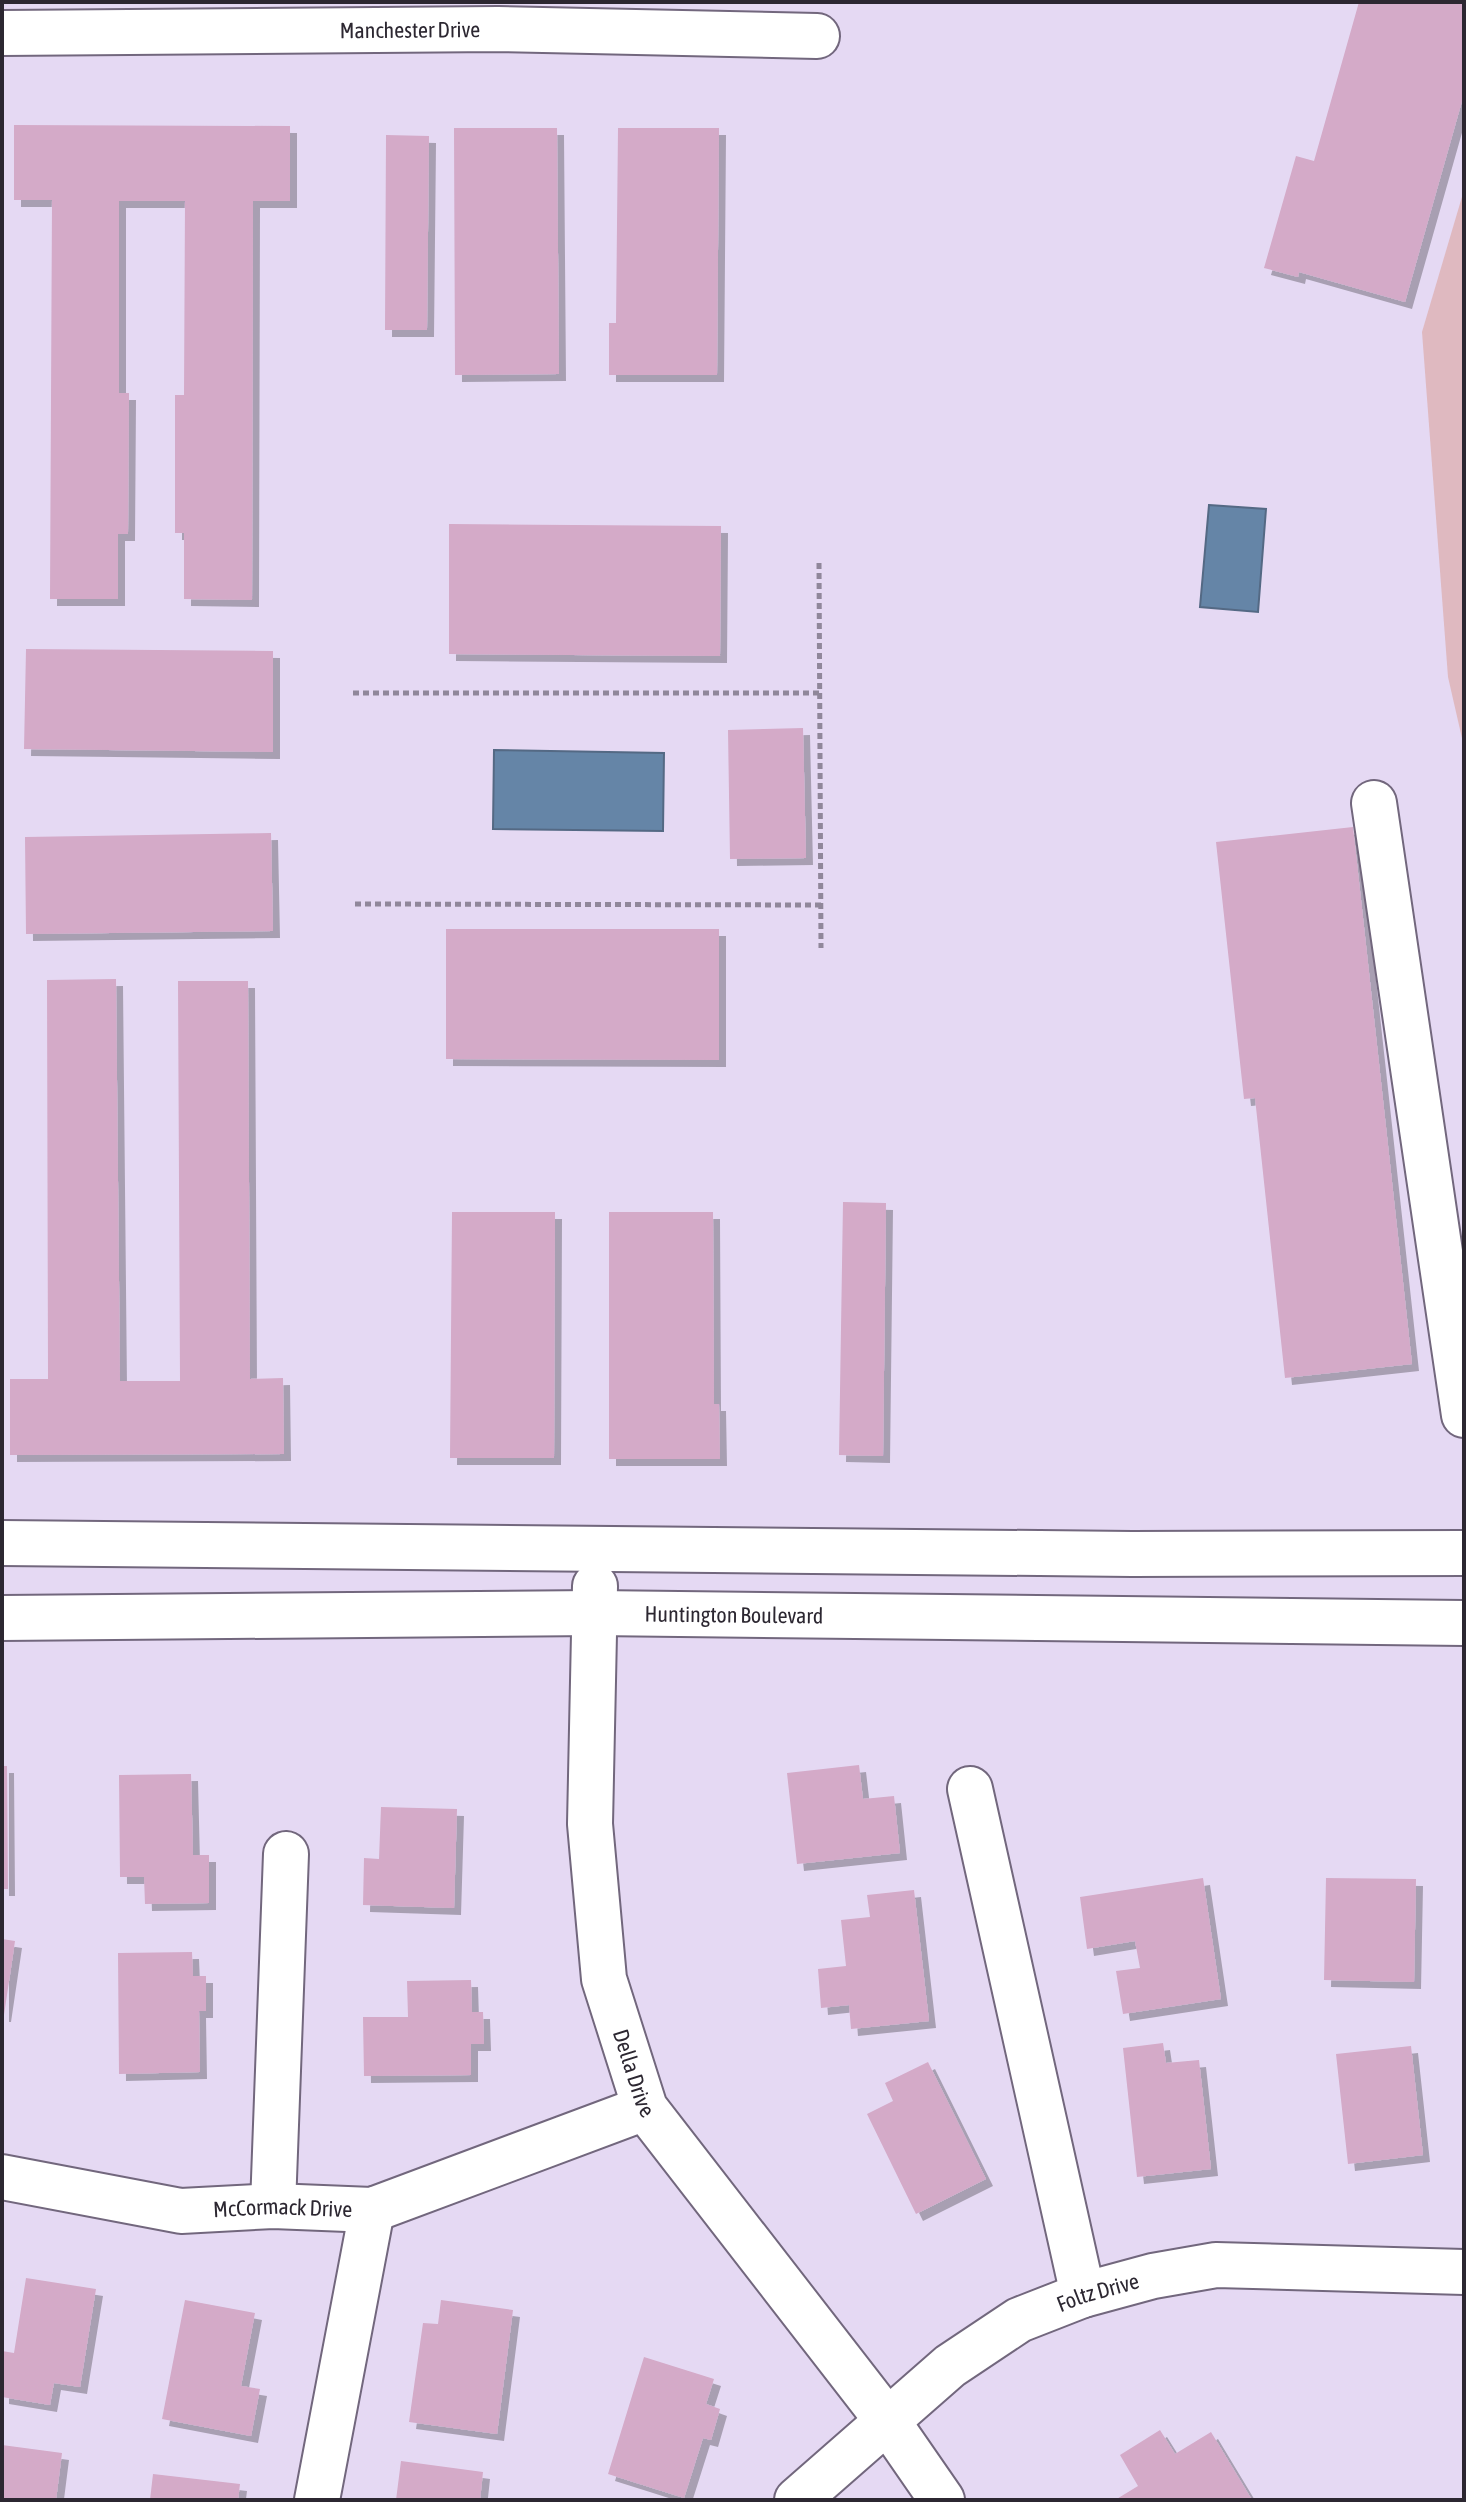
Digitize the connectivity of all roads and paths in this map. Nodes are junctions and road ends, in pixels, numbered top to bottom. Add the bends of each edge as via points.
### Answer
1 (2, 33) edge
2 (817, 36) dead end
3 (819, 563) dead end
4 (353, 693) dead end
5 (820, 693) junction
6 (1374, 803) dead end
7 (355, 904) dead end
8 (821, 905) junction
9 (821, 948) dead end
10 (1464, 1415) edge
11 (2, 1543) edge
12 (596, 1549) junction
13 (1464, 1553) edge
14 (595, 1613) junction
15 (2, 1618) edge
16 (1464, 1623) edge
17 (970, 1789) dead end
18 (286, 1854) dead end
19 (645, 2108) junction
20 (2, 2177) edge
21 (273, 2206) junction
22 (372, 2210) junction
23 (1464, 2272) edge
24 (1083, 2295) junction
25 (886, 2419) junction
26 (317, 2500) edge
27 (797, 2500) edge
28 (942, 2500) edge

1 - 2 street, Manchester Drive via 498,29
3 - 5 path
4 - 5 path
5 - 8 path
6 - 10 street
7 - 8 path
8 - 9 path
11 - 12 street
12 - 13 street
12 - 14 street, Della Drive
14 - 15 street, Huntington Boulevard
14 - 16 street, Huntington Boulevard
14 - 19 street, Della Drive via 590,1824 604,1979
17 - 24 street
18 - 21 street
19 - 22 street, McCormack Drive
19 - 25 street, Della Drive
20 - 21 street, McCormack Drive via 181,2211
21 - 22 street, McCormack Drive
22 - 26 street
23 - 24 street, Foltz Drive via 1216,2265
24 - 25 street, Foltz Drive via 1019,2320 950,2366
25 - 27 street, Foltz Drive
25 - 28 street, Della Drive

